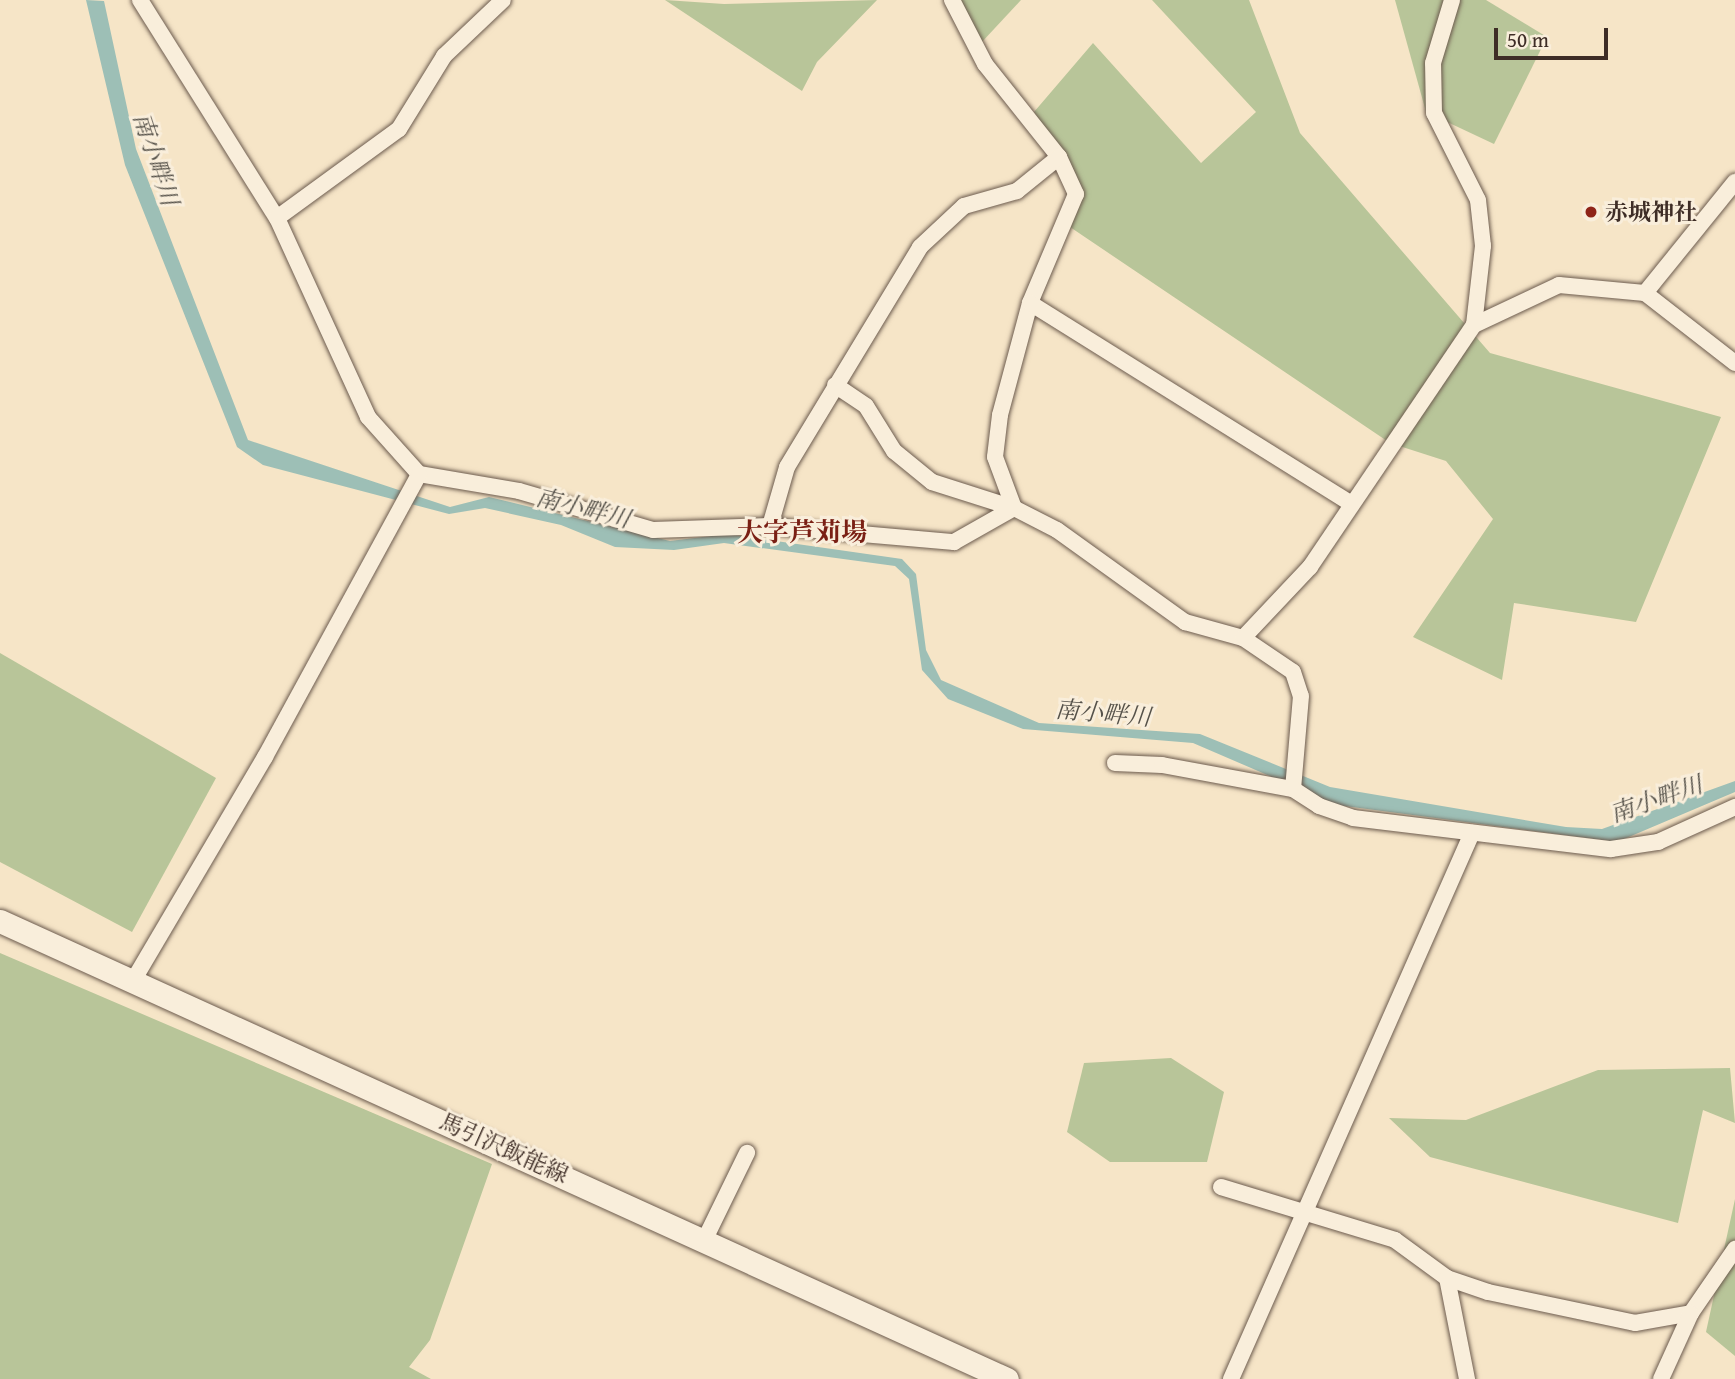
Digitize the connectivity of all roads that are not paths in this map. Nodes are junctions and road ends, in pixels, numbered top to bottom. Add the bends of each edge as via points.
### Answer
1 (140, 0) edge
2 (503, 0) edge
3 (952, 0) edge
4 (1452, 0) edge
5 (1059, 157) junction
6 (1735, 182) edge
7 (277, 218) junction
8 (1645, 293) junction
9 (1030, 303) junction
10 (1474, 325) junction
11 (1735, 363) edge
12 (835, 385) junction
13 (416, 479) junction
14 (1350, 503) junction
15 (1014, 508) junction
16 (770, 526) junction
17 (1243, 638) junction
18 (1115, 763) dead end
19 (1293, 789) junction
20 (1735, 807) edge
21 (1472, 833) junction
22 (0, 922) edge
23 (133, 981) junction
24 (747, 1153) dead end
25 (1221, 1187) dead end
26 (1304, 1209) junction
27 (705, 1239) junction
28 (1735, 1250) edge
29 (1447, 1278) junction
30 (1691, 1313) junction
31 (1007, 1379) edge
32 (1231, 1379) edge
33 (1467, 1379) edge
34 (1661, 1379) edge

1 - 7 street
2 - 7 street via 443,57 399,129
3 - 5 street via 985,64
4 - 10 street via 1433,63 1434,113 1478,200 1483,246
5 - 9 street via 1076,194
5 - 12 street via 1017,191 964,206 920,247
6 - 8 street
7 - 13 street via 368,417
8 - 10 street via 1559,285
8 - 11 street
9 - 14 street
9 - 15 street via 995,457
10 - 14 street
12 - 15 street via 866,407 894,451 932,482
12 - 16 street via 786,467
13 - 16 street via 519,491 637,528
13 - 23 street via 265,757
14 - 17 street via 1310,567
15 - 16 street via 954,542
15 - 17 street via 1057,530 1185,622
17 - 19 street via 1293,672 1301,696
18 - 19 street via 1162,765
19 - 21 street via 1353,818
20 - 21 street via 1658,842 1611,849
21 - 26 street via 1367,1082
22 - 23 main road, 馬引沢飯能線
23 - 27 main road, 馬引沢飯能線
24 - 27 street
25 - 26 street
26 - 29 street via 1395,1240
26 - 32 street
27 - 31 main road, 馬引沢飯能線
28 - 30 street
29 - 30 street via 1570,1313 1635,1323
29 - 33 street
30 - 34 street

